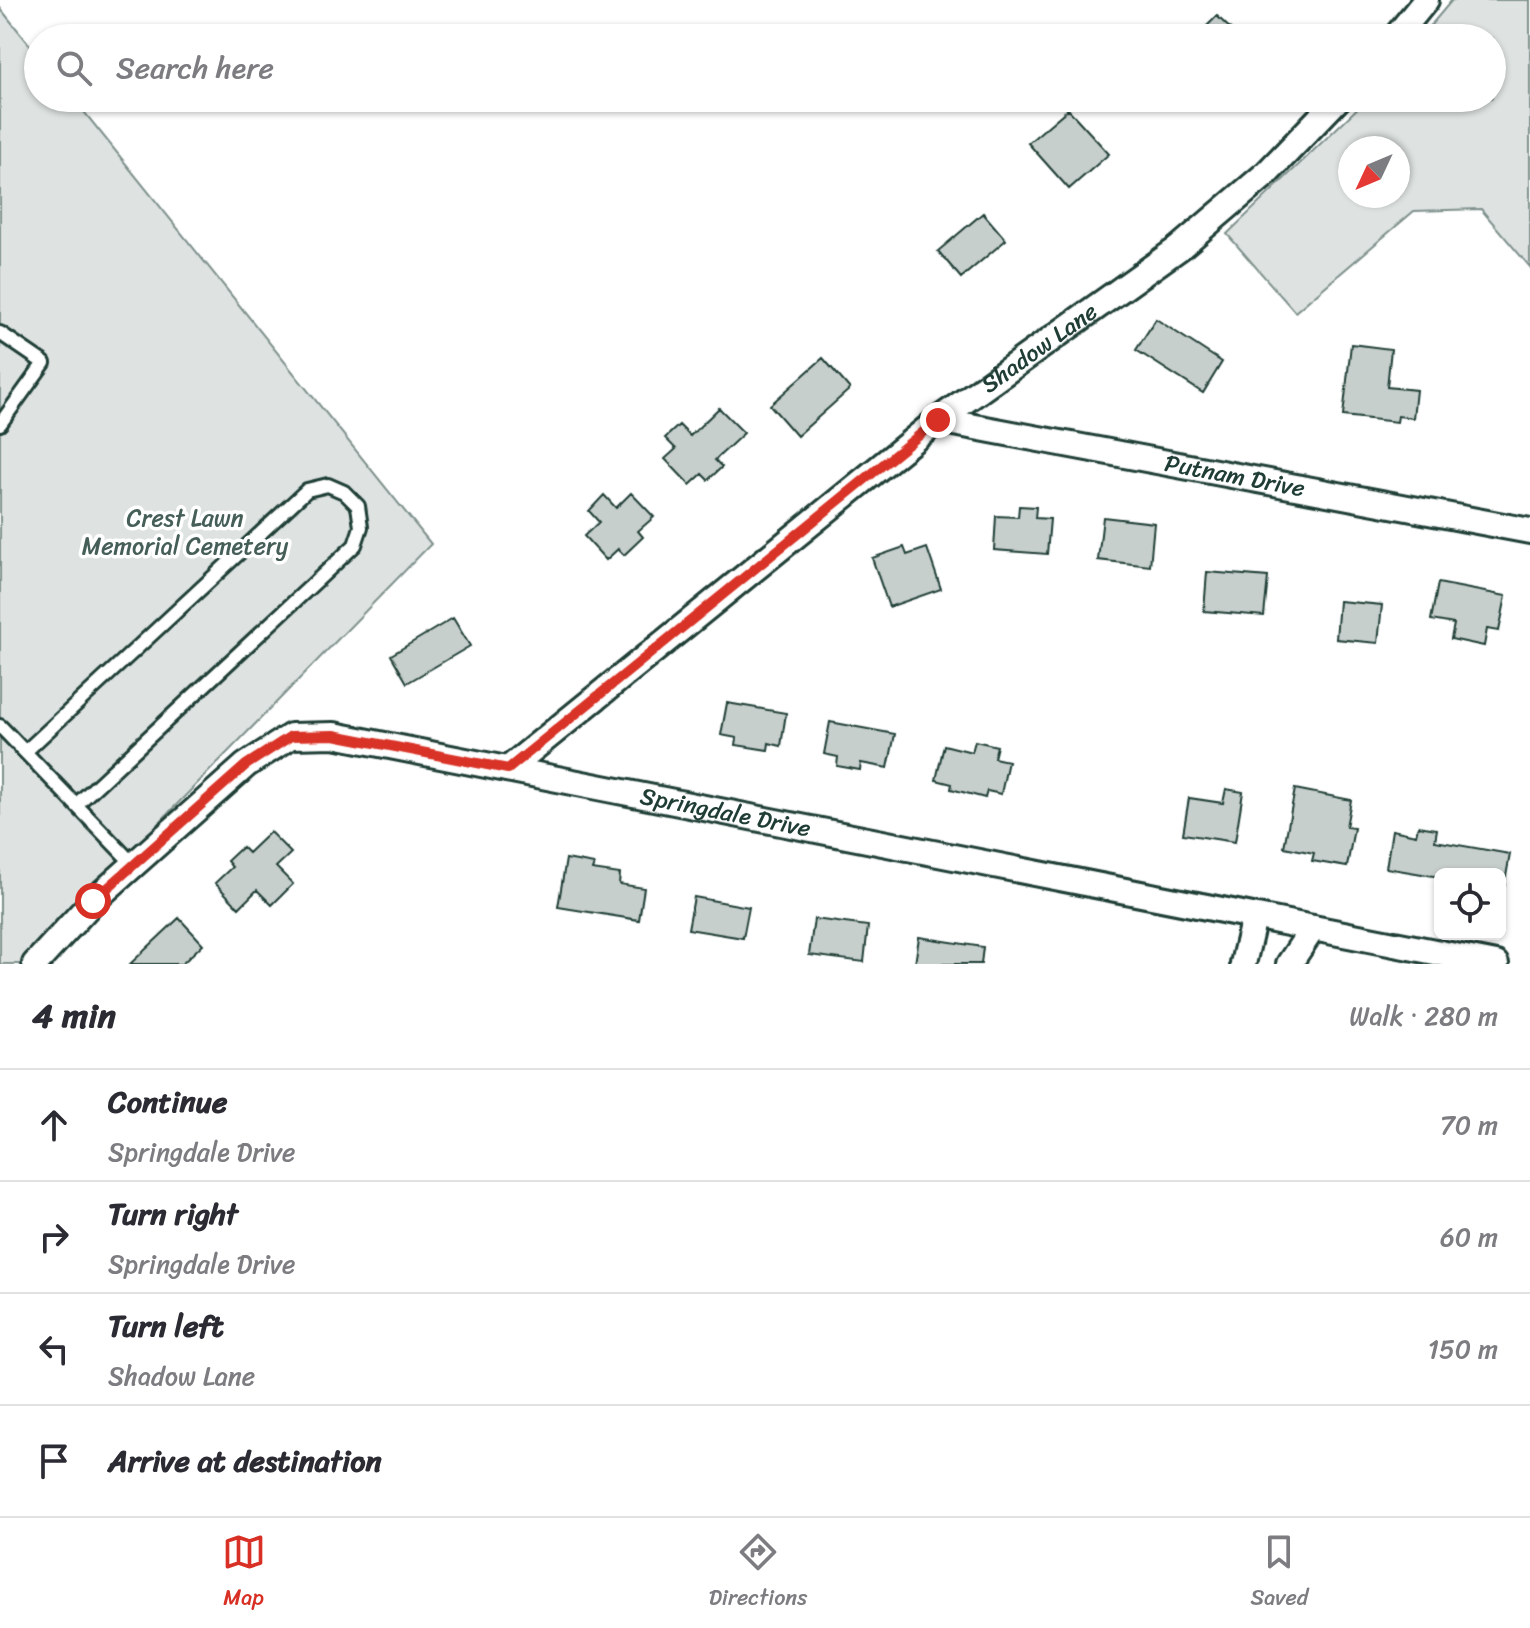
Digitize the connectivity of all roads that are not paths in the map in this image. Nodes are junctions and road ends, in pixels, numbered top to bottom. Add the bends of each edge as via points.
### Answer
1 (1426, 0) edge
2 (1406, 24) edge
3 (1326, 112) edge
4 (0, 333) edge
5 (938, 420) junction
6 (0, 424) edge
7 (1530, 531) edge
8 (0, 726) edge
9 (26, 751) junction
10 (508, 769) junction
11 (76, 805) junction
12 (134, 865) junction
13 (1254, 917) junction
14 (1313, 928) junction
15 (35, 964) edge
16 (1243, 964) edge
17 (1289, 964) edge
18 (1496, 964) edge

1 - 2 street
3 - 5 street, Shadow Lane via 1267,173 1179,248
4 - 6 lane via 44,363
5 - 7 street, Putnam Drive
5 - 10 street, Shadow Lane
8 - 9 lane
9 - 11 lane
9 - 11 lane via 307,490 328,485 358,506 361,527 355,545
10 - 12 street, Springdale Drive via 334,735 291,736 246,765
10 - 13 street, Springdale Drive
11 - 12 lane
12 - 15 street, Springdale Drive
13 - 14 street, Springdale Drive
13 - 16 street
14 - 17 street
14 - 18 street, Springdale Drive

